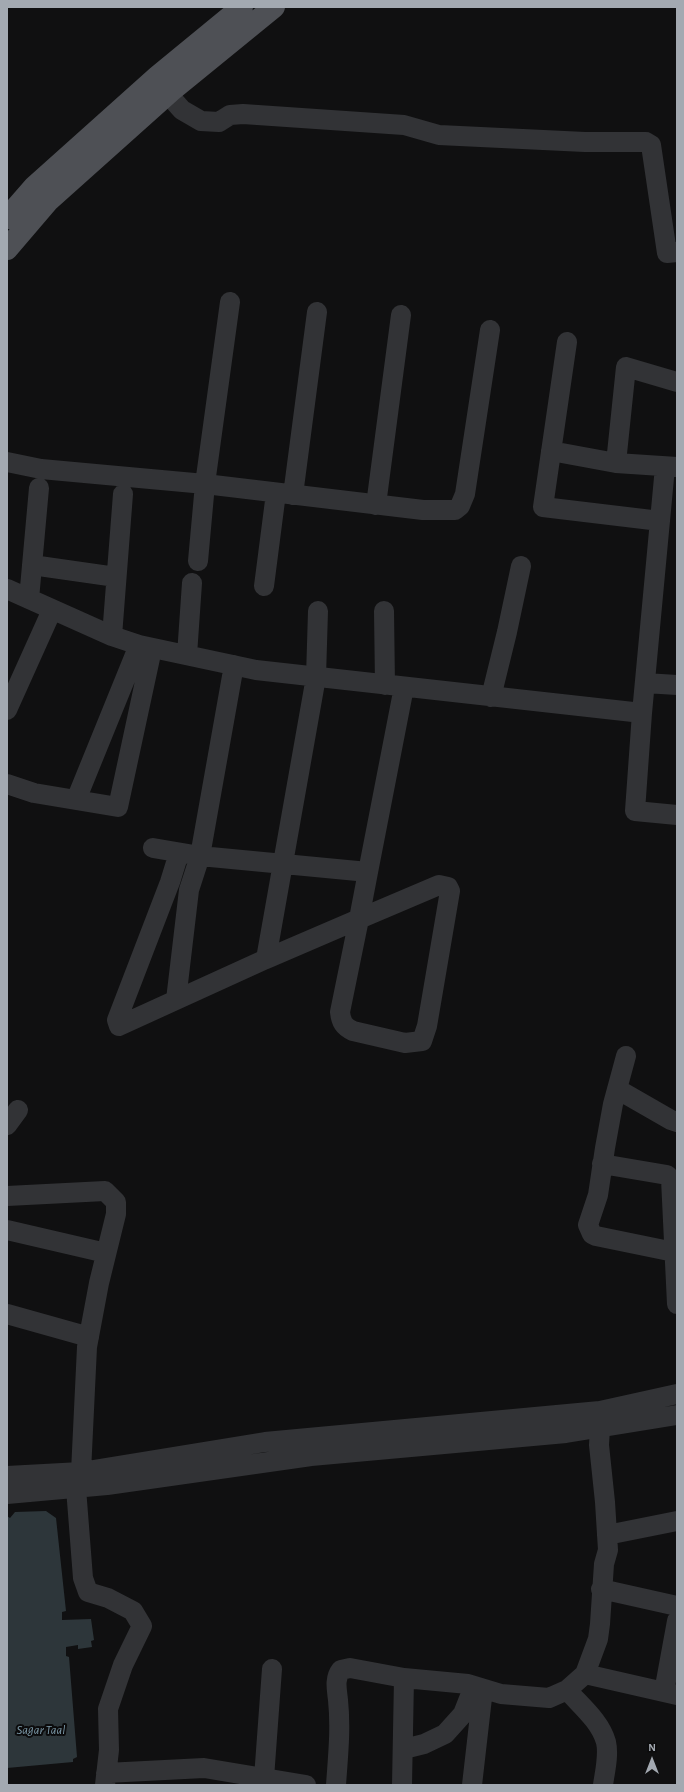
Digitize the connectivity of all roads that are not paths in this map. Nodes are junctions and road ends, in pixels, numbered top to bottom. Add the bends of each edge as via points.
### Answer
1 (242, 7) edge
2 (274, 7) edge
3 (164, 84) junction
4 (7, 218) edge
5 (7, 249) edge
6 (677, 252) edge
7 (230, 302) dead end
8 (317, 312) dead end
9 (401, 315) dead end
10 (490, 330) dead end
11 (567, 342) dead end
12 (677, 382) edge
13 (551, 451) junction
14 (7, 462) edge
15 (616, 463) junction
16 (671, 467) edge
17 (205, 484) junction
18 (40, 488) dead end
19 (123, 494) dead end
20 (284, 494) junction
21 (376, 505) junction
22 (660, 521) junction
23 (198, 561) dead end
24 (32, 566) junction
25 (521, 566) dead end
26 (116, 577) junction
27 (192, 583) dead end
28 (264, 586) dead end
29 (7, 589) edge
30 (29, 599) junction
31 (52, 610) junction
32 (318, 611) dead end
33 (384, 611) dead end
34 (112, 636) junction
35 (146, 647) junction
36 (187, 655) junction
37 (234, 665) junction
38 (316, 677) junction
39 (645, 683) junction
40 (385, 685) junction
41 (677, 685) edge
42 (404, 687) junction
43 (492, 697) junction
44 (7, 710) edge
45 (642, 713) junction
46 (7, 784) edge
47 (76, 800) junction
48 (677, 815) edge
49 (153, 848) dead end
50 (179, 852) junction
51 (200, 856) junction
52 (283, 865) junction
53 (368, 872) junction
54 (359, 920) junction
55 (266, 959) junction
56 (176, 1000) junction
57 (626, 1056) dead end
58 (617, 1089) junction
59 (677, 1122) edge
60 (602, 1164) junction
61 (675, 1190) edge
62 (7, 1196) edge
63 (7, 1230) edge
64 (674, 1252) junction
65 (106, 1253) junction
66 (677, 1304) edge
67 (7, 1314) edge
68 (89, 1336) junction
69 (677, 1394) edge
70 (677, 1415) edge
71 (600, 1428) junction
72 (7, 1476) edge
73 (78, 1480) junction
74 (7, 1494) edge
75 (677, 1521) edge
76 (607, 1535) junction
77 (601, 1589) junction
78 (677, 1606) edge
79 (677, 1621) edge
80 (272, 1669) dead end
81 (585, 1674) junction
82 (404, 1678) junction
83 (479, 1687) junction
84 (567, 1690) junction
85 (671, 1694) edge
86 (404, 1749) junction
87 (264, 1778) junction
88 (106, 1779) edge
89 (306, 1785) edge
90 (336, 1785) edge
91 (402, 1785) edge
92 (472, 1785) edge
93 (603, 1785) edge

1 - 3 main road
2 - 3 main road
3 - 4 main road via 34,187
3 - 5 main road via 48,201
3 - 6 street via 182,110 201,121 219,122 230,116 243,114 404,125 439,135 585,142 646,142 651,146 667,253
7 - 17 street
8 - 20 street
9 - 21 street
10 - 21 street via 465,494 460,506 455,510 436,510
11 - 13 street
12 - 15 street via 626,367
13 - 15 street
13 - 22 street via 543,507
14 - 17 street via 42,469
15 - 16 street
16 - 22 street
17 - 20 street
17 - 23 street
18 - 24 street
19 - 26 street
20 - 21 street
20 - 28 street
22 - 39 street
24 - 26 street
24 - 30 street
25 - 43 street
26 - 34 street
27 - 36 street
29 - 30 street
30 - 31 street
31 - 34 street
31 - 44 street
32 - 38 street
33 - 40 street
34 - 35 street
35 - 36 street
35 - 47 street
35 - 47 street via 118,808
36 - 37 street
37 - 38 street
37 - 51 street
38 - 40 street
38 - 52 street
39 - 41 street
39 - 45 street
40 - 42 street
42 - 43 street
42 - 53 street
43 - 45 street
45 - 48 street via 635,811
46 - 47 street via 34,793
49 - 50 street
50 - 51 street
50 - 56 street via 170,882 116,1020 119,1026
51 - 52 street
51 - 56 street via 189,890
52 - 53 street
52 - 55 street
53 - 54 street
54 - 54 street via 439,885 448,886 450,891 430,1011 422,1041 405,1043 353,1031 345,1027 341,1020 340,1012
54 - 55 street
55 - 56 street
57 - 58 street
58 - 59 street
58 - 60 street
60 - 61 street via 667,1175
60 - 64 street via 598,1195 588,1225 592,1234
61 - 64 street
62 - 65 street via 104,1191 116,1202 116,1214
63 - 65 street
64 - 66 street
65 - 68 street
67 - 68 street
68 - 73 street
69 - 73 street via 600,1411 265,1442
70 - 71 street
71 - 73 street via 311,1456 107,1486
71 - 76 street via 599,1445
72 - 73 street
73 - 74 street
73 - 88 street via 83,1578 88,1592 108,1598 133,1611 142,1626 123,1665 108,1709 109,1750
75 - 76 street
76 - 77 street via 608,1550
77 - 78 street
77 - 81 street via 598,1639
79 - 85 street
80 - 87 street
81 - 84 street
81 - 85 street
82 - 83 street
82 - 86 street
82 - 90 street via 350,1668 341,1670 337,1675 340,1722
83 - 84 street via 501,1694 549,1698
83 - 86 street via 463,1714 445,1734 424,1744
83 - 92 street
84 - 93 street via 600,1726 606,1742 607,1755
86 - 91 street
87 - 88 street via 204,1768
87 - 89 street

